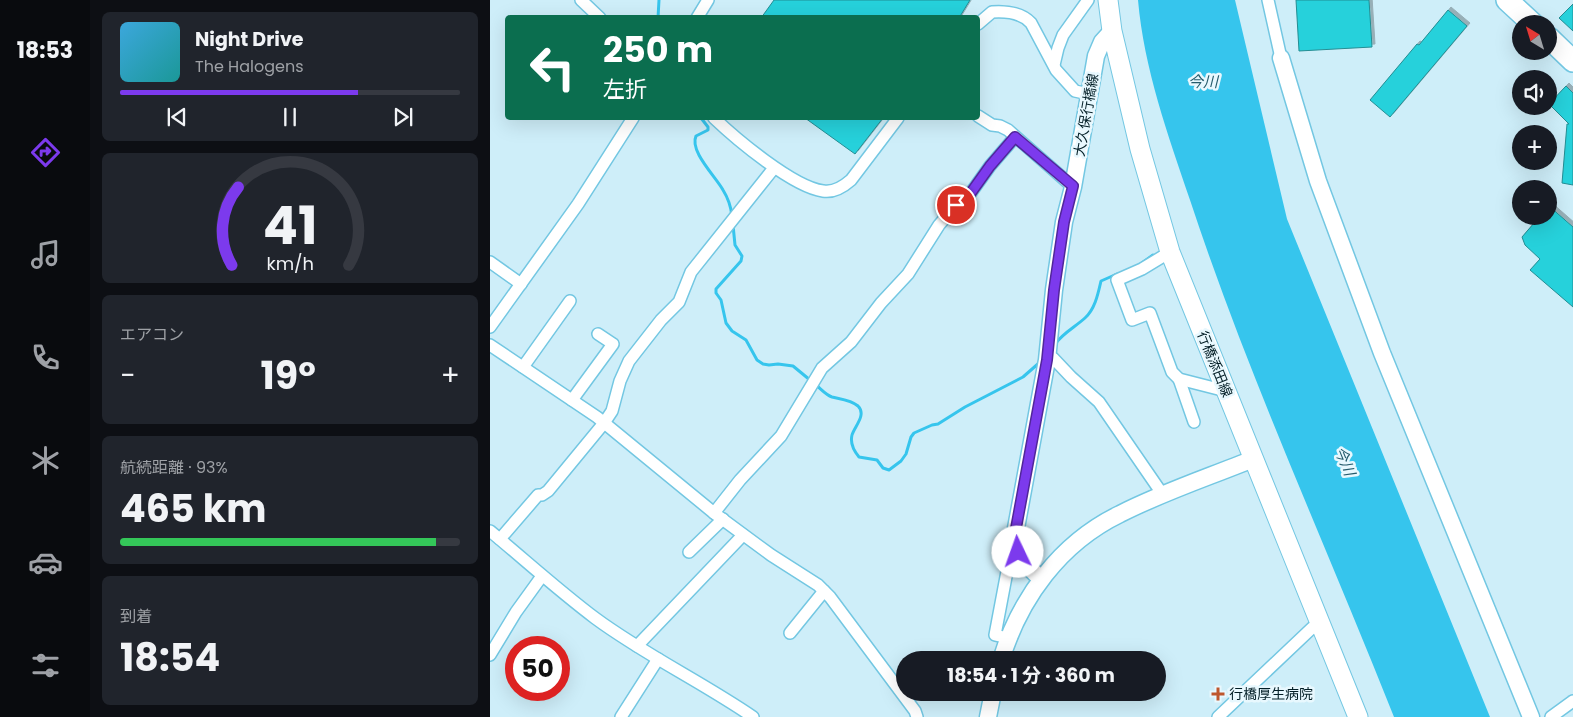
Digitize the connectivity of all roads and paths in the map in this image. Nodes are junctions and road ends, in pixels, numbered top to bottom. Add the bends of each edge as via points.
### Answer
1 (581, 0) edge
2 (708, 0) edge
3 (1088, 0) edge
4 (1108, 0) edge
5 (1268, 0) edge
6 (1507, 0) edge
7 (597, 15) edge
8 (699, 15) edge
9 (1523, 15) edge
10 (980, 22) edge
11 (1112, 31) junction
12 (1558, 46) edge
13 (1281, 58) joint
14 (1573, 60) edge
15 (1054, 66) junction
16 (1089, 94) junction
17 (980, 117) edge
18 (632, 120) edge
19 (716, 120) edge
20 (896, 120) edge
21 (1015, 137) junction
22 (774, 168) junction
23 (1073, 186) junction
24 (1170, 252) junction
25 (490, 262) edge
26 (521, 284) junction
27 (570, 301) dead end
28 (490, 328) edge
29 (598, 334) dead end
30 (490, 345) edge
31 (1047, 360) junction
32 (523, 367) junction
33 (1180, 379) junction
34 (1226, 391) junction
35 (572, 400) junction
36 (1194, 422) dead end
37 (604, 423) junction
38 (1253, 459) junction
39 (1163, 495) junction
40 (719, 516) junction
41 (490, 531) edge
42 (743, 535) junction
43 (500, 539) junction
44 (689, 552) dead end
45 (1018, 552) junction
46 (542, 576) junction
47 (1041, 578) junction
48 (824, 592) junction
49 (1320, 624) junction
50 (790, 633) dead end
51 (1008, 638) junction
52 (638, 646) junction
53 (1004, 651) edge
54 (490, 654) edge
55 (658, 659) junction
56 (991, 701) edge
57 (1573, 701) edge
58 (621, 717) edge
59 (753, 717) edge
60 (917, 717) edge
61 (988, 717) edge
62 (1218, 717) edge
63 (1358, 717) edge
64 (1531, 717) edge
65 (1550, 717) edge

1 - 7 street
2 - 8 street
3 - 15 street via 1063,35
4 - 11 main road, 行橋添田線
5 - 13 street
6 - 9 highway
10 - 15 street via 992,12 1025,17
11 - 16 main road, 大久保行橋線 via 1096,56
11 - 24 main road, 行橋添田線 via 1140,149
12 - 14 highway
13 - 64 main road via 1318,181 1382,352
15 - 16 street via 1075,91
16 - 23 main road, 大久保行橋線
17 - 21 street via 1008,130
18 - 26 street
19 - 22 street
20 - 22 street via 851,180 834,191 816,190
21 - 23 street
21 - 40 street via 970,194 939,225 908,274 851,342 822,368 781,436 740,480
22 - 37 street via 691,272 679,302 629,361 612,411
23 - 31 main road, 大久保行橋線 via 1064,222
24 - 33 street via 1117,280 1132,320 1150,313 1172,372
24 - 34 main road, 行橋添田線
25 - 26 street
26 - 28 street
27 - 32 street
29 - 35 street via 614,344
30 - 32 street
31 - 39 street via 1053,358 1098,402
31 - 45 main road, 大久保行橋線 via 1014,539
32 - 35 street
33 - 34 street
33 - 36 street
34 - 38 main road, 行橋添田線
35 - 37 street
37 - 40 street
37 - 43 street via 548,491 538,495
38 - 39 main road
38 - 49 main road, 行橋添田線
39 - 47 main road via 1118,514 1084,537
40 - 42 street
40 - 44 street
41 - 43 street
42 - 48 street
42 - 52 street
43 - 46 street
45 - 47 main road via 1026,565
45 - 51 street via 1009,561 995,635
46 - 52 street via 596,619
46 - 54 street
47 - 51 main road
48 - 50 street
48 - 60 street via 886,671
49 - 62 street
49 - 63 main road, 行橋添田線
51 - 53 main road
52 - 55 street
55 - 58 street
55 - 59 street
56 - 61 main road
57 - 65 street

